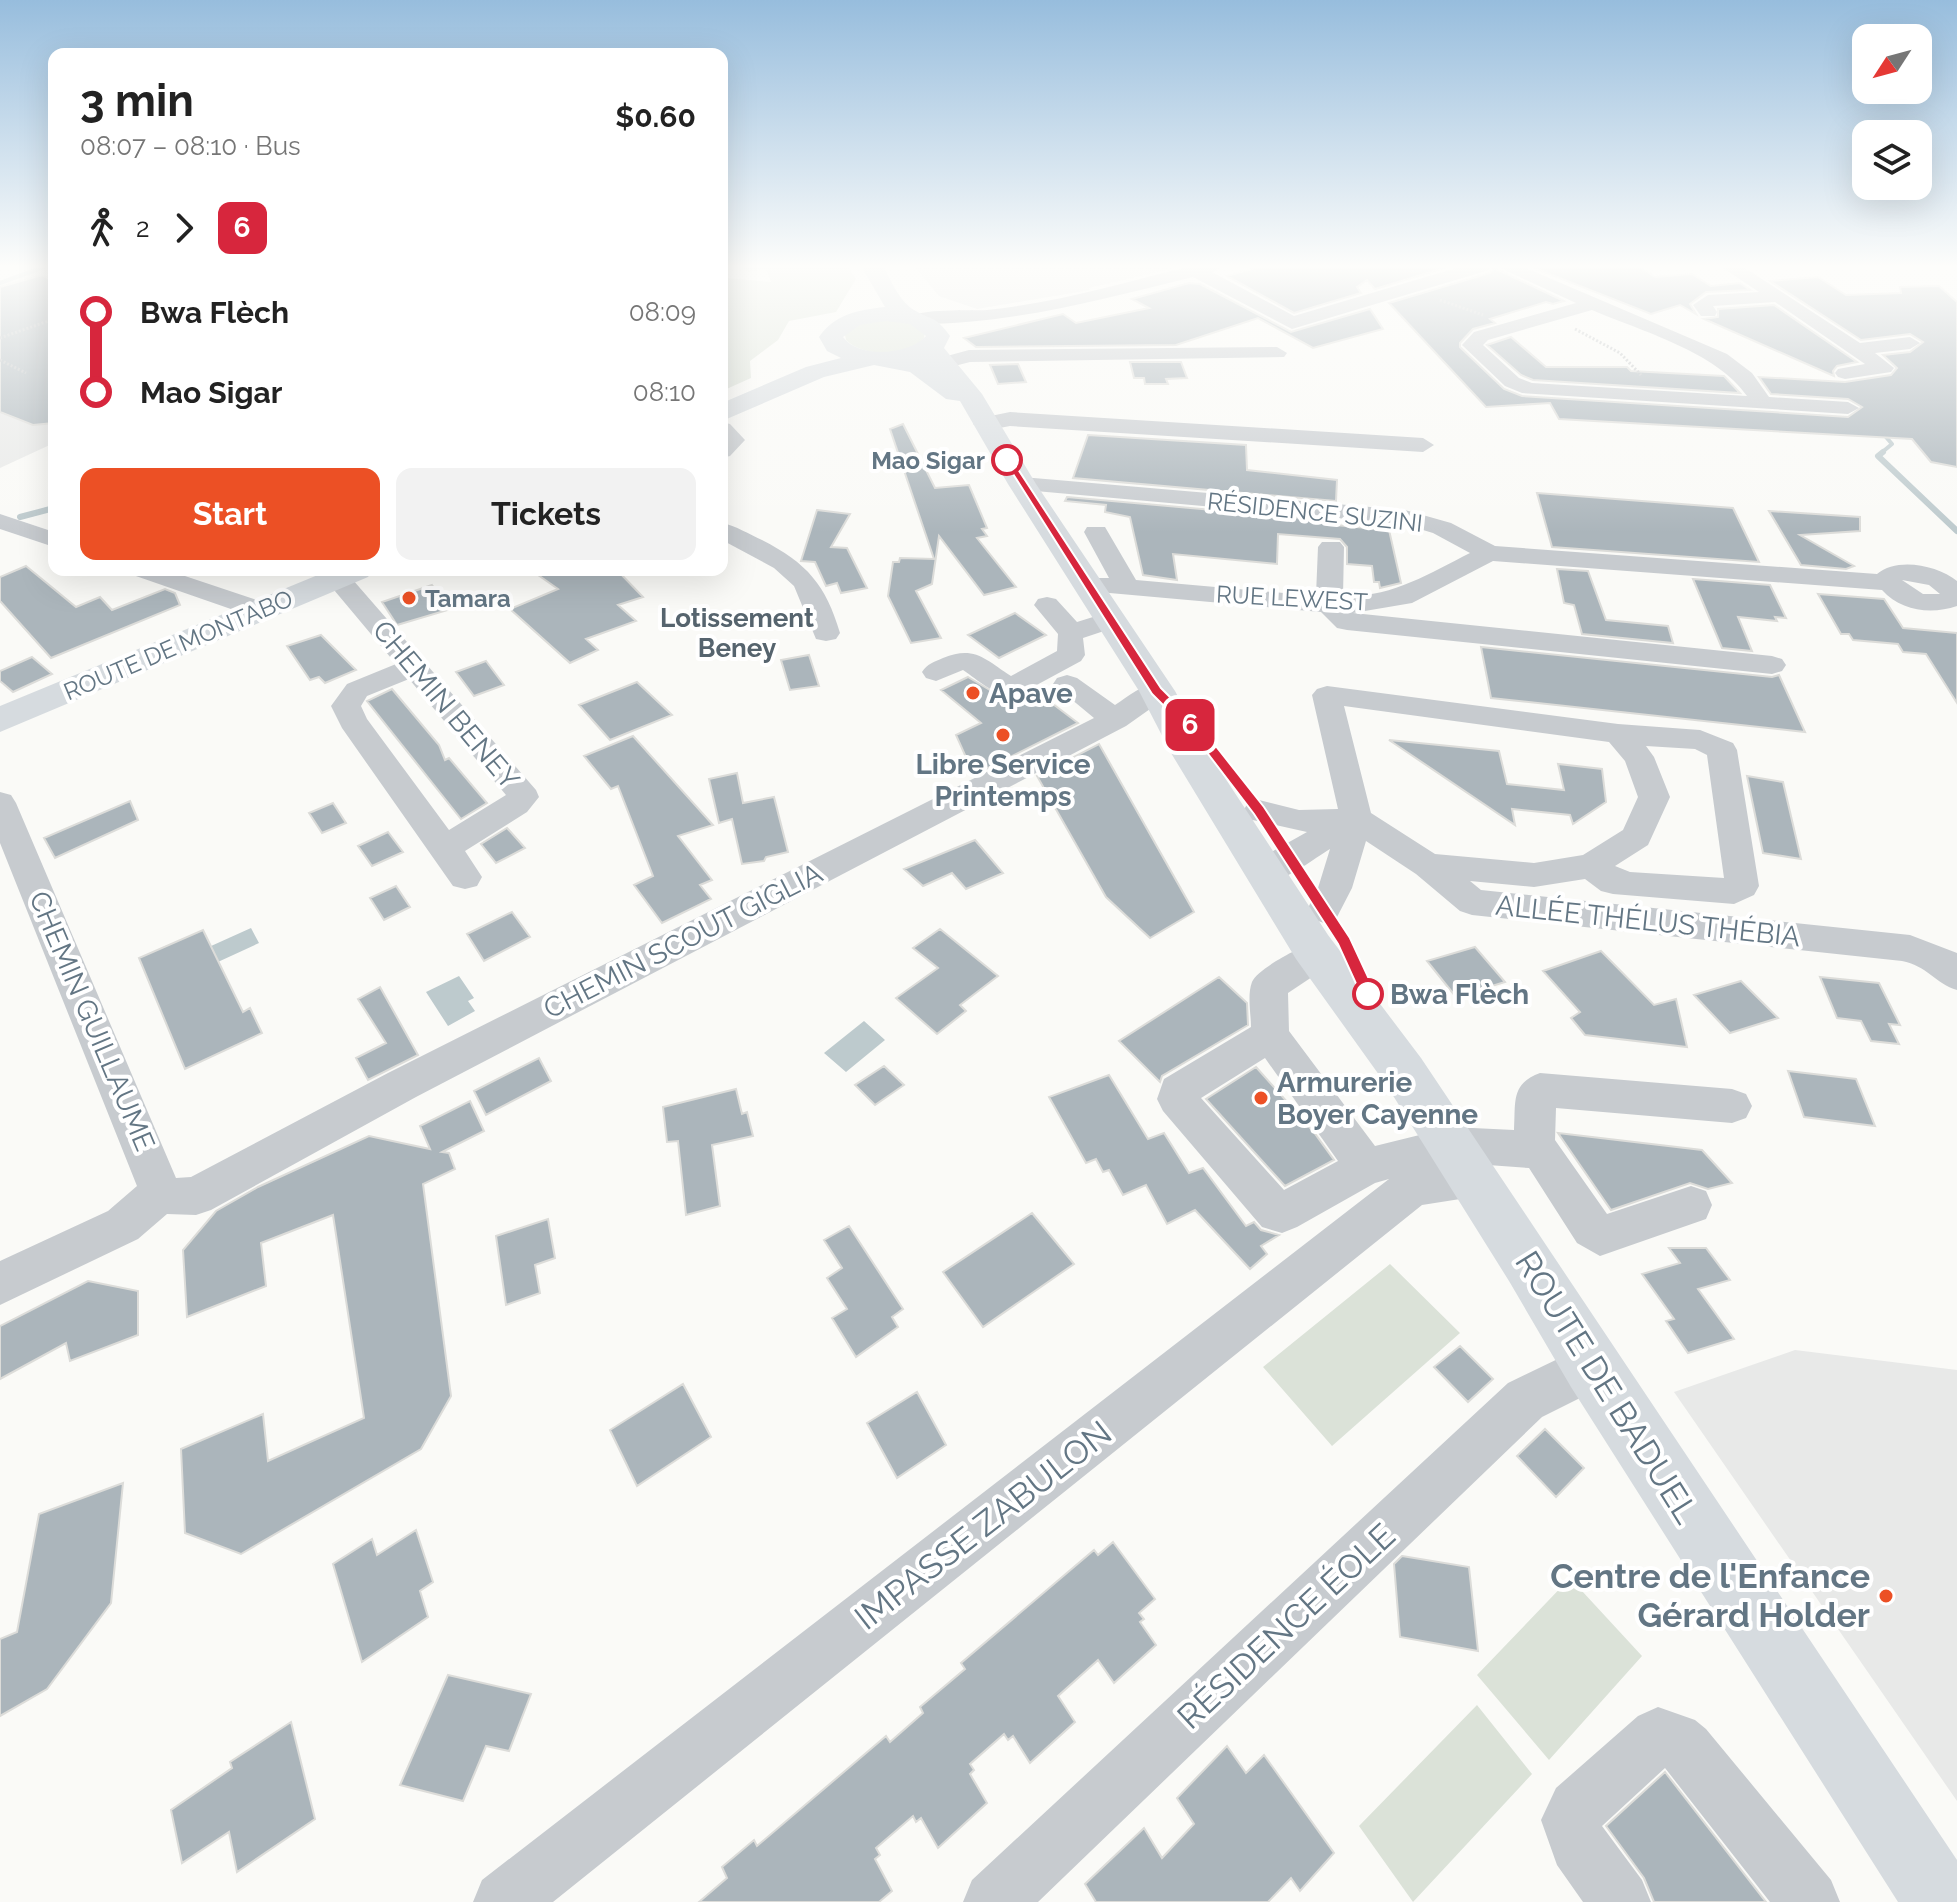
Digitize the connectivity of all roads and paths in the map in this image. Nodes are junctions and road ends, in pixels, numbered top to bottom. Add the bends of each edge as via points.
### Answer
1 (820, 355) edge
2 (861, 355) edge
3 (899, 355) edge
4 (944, 355) edge
5 (965, 355) edge
6 (1096, 355) edge
7 (1483, 355) edge
8 (1621, 355) edge
9 (1713, 355) edge
10 (1863, 355) edge
11 (880, 358) junction
12 (0, 360) edge
13 (26, 373) dead end
14 (1845, 373) dead end
15 (1642, 378) dead end
16 (774, 390) junction
17 (1763, 403) junction
18 (1848, 408) dead end
19 (728, 410) edge
20 (984, 424) junction
21 (1423, 445) dead end
22 (1022, 484) junction
23 (0, 521) edge
24 (1096, 532) dead end
25 (728, 533) edge
26 (48, 538) edge
27 (1331, 547) dead end
28 (1489, 553) junction
29 (160, 576) edge
30 (342, 576) edge
31 (348, 576) edge
32 (1888, 583) dead end
33 (1085, 584) junction
34 (1127, 588) junction
35 (1047, 605) dead end
36 (1314, 609) junction
37 (260, 610) junction
38 (1109, 620) junction
39 (826, 633) dead end
40 (1072, 633) junction
41 (1772, 665) dead end
42 (415, 666) junction
43 (936, 672) dead end
44 (1067, 684) dead end
45 (1157, 691) junction
46 (1115, 719) junction
47 (0, 720) edge
48 (1618, 734) junction
49 (0, 803) edge
50 (1259, 811) junction
51 (1356, 819) junction
52 (445, 848) junction
53 (1277, 865) junction
54 (1428, 865) junction
55 (1591, 866) junction
56 (465, 877) dead end
57 (1324, 910) junction
58 (1317, 955) junction
59 (1957, 976) edge
60 (1270, 1035) junction
61 (1404, 1072) junction
62 (1732, 1106) dead end
63 (1534, 1149) junction
64 (1462, 1162) junction
65 (1366, 1167) junction
66 (161, 1192) junction
67 (1691, 1205) dead end
68 (0, 1284) edge
69 (1591, 1367) junction
70 (504, 1902) edge
71 (994, 1902) edge
72 (1620, 1902) edge
73 (1809, 1902) edge
74 (1941, 1902) edge

1 - 16 main road
2 - 11 main road, ROUTE DE BADUEL
3 - 11 main road
4 - 20 main road, ROUTE DE BADUEL
5 - 6 street
7 - 17 street via 1512,382 1529,389
8 - 15 path
9 - 17 street via 1745,377
10 - 14 street via 1884,370
11 - 16 main road via 830,367
11 - 20 main road, ROUTE DE BADUEL via 923,370
12 - 13 path
16 - 19 main road
17 - 18 street
20 - 21 street via 1010,419
20 - 22 main road, ROUTE DE BADUEL
22 - 28 street, RÉSIDENCE SUZINI via 1405,517 1442,528
22 - 33 main road, ROUTE DE BADUEL
23 - 26 street
24 - 34 street
25 - 39 street via 783,563 805,582
27 - 36 street
28 - 32 street, RÉSIDENCE SUZINI
28 - 36 street, RUE LEWEST via 1403,597
29 - 37 street
30 - 37 main road, ROUTE DE MONTABO
31 - 42 street, CHEMIN BENEY
33 - 34 street, RUE LEWEST
33 - 38 main road, ROUTE DE BADUEL
34 - 36 street, RUE LEWEST via 1248,606
35 - 40 street
36 - 41 street via 1347,622
37 - 47 main road, ROUTE DE MONTABO
38 - 40 street
38 - 45 main road, ROUTE DE BADUEL
40 - 43 street via 1071,655 1010,688 965,659
42 - 52 street via 357,690 346,706
42 - 52 street, CHEMIN BENEY via 523,797
44 - 46 street
45 - 46 street, CHEMIN SCOUT GIGLIA
45 - 50 main road, ROUTE DE BADUEL via 1199,734
45 - 53 main road, ROUTE DE BADUEL via 1190,753
46 - 66 street, CHEMIN SCOUT GIGLIA via 209,1189 185,1198
48 - 51 street via 1327,695
48 - 55 street via 1639,757 1654,797 1636,837
48 - 55 street via 1700,740 1722,750 1742,886 1734,891 1613,882
49 - 66 street, CHEMIN GUILLAUME
50 - 51 street via 1299,821
50 - 53 main road, ROUTE DE BADUEL
51 - 53 street
51 - 54 street, ALLÉE THÉLUS THÉBIA
51 - 57 street
52 - 56 street
53 - 57 main road, ROUTE DE BADUEL
53 - 58 main road, ROUTE DE BADUEL
54 - 55 street via 1534,875
54 - 59 street, ALLÉE THÉLUS THÉBIA via 1472,902 1902,947 1933,957
57 - 61 main road, ROUTE DE BADUEL
58 - 60 street via 1269,986
58 - 61 main road, ROUTE DE BADUEL
60 - 65 street
60 - 65 street via 1178,1091 1177,1099 1277,1213
61 - 64 main road, ROUTE DE BADUEL
62 - 63 street via 1540,1090
63 - 64 street
63 - 67 street via 1544,1155 1600,1236
64 - 65 street
64 - 69 main road, ROUTE DE BADUEL
64 - 70 street, IMPASSE ZABULON via 1412,1187
66 - 68 street via 123,1225
69 - 71 street, RÉSIDENCE ÉOLE via 1525,1400
69 - 74 main road, ROUTE DE BADUEL
72 - 73 street via 1578,1844 1571,1820 1658,1736 1686,1749

